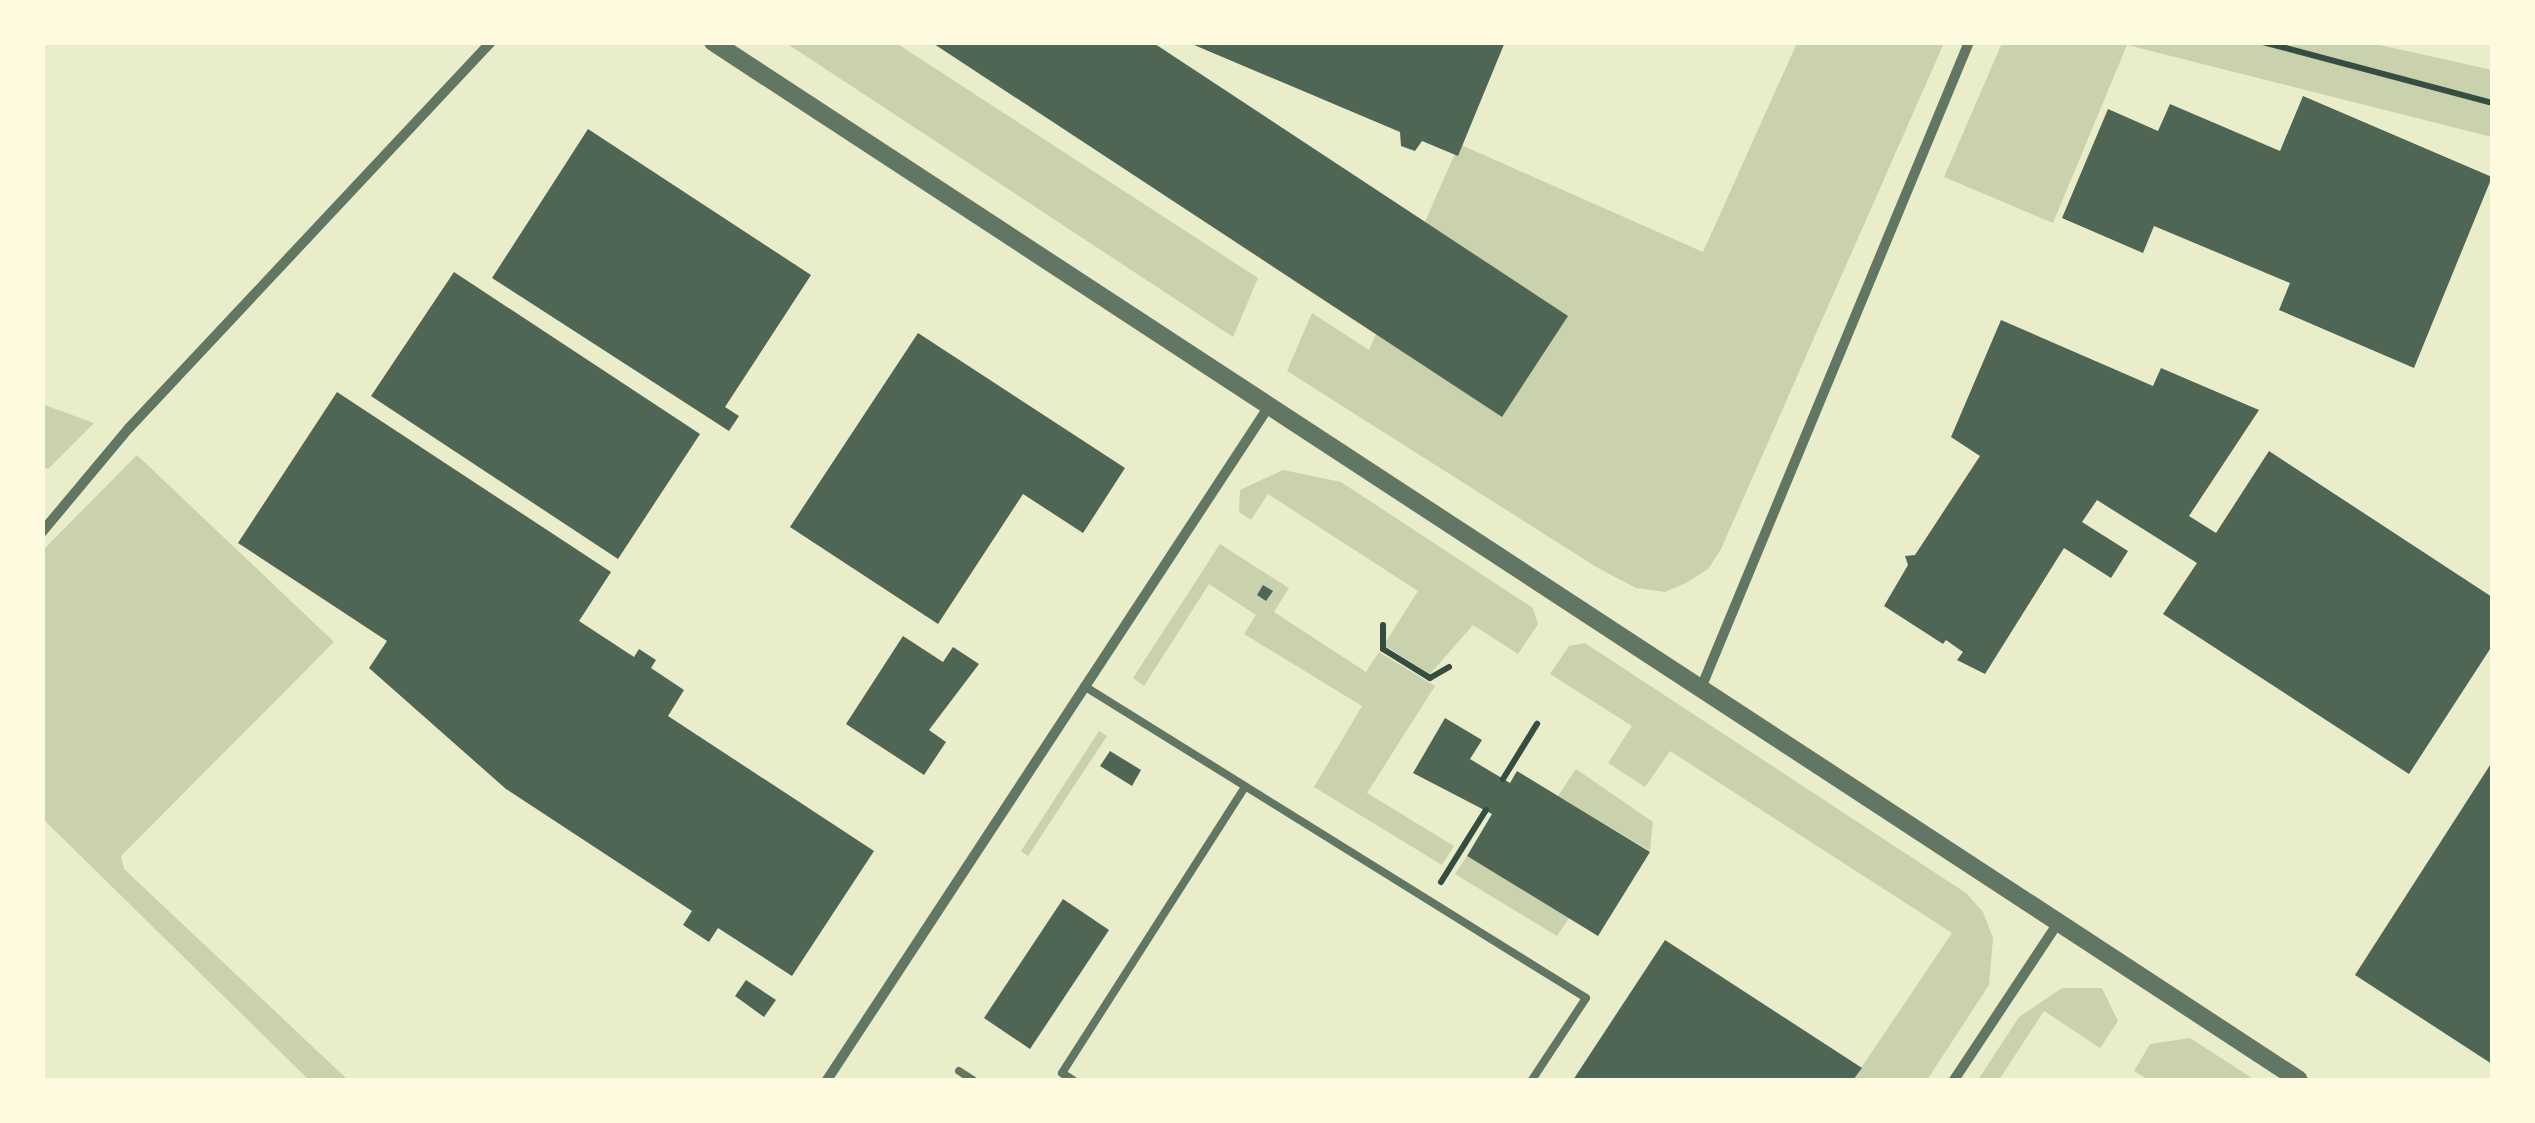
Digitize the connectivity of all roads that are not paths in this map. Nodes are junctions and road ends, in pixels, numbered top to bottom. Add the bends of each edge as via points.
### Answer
1 (492, 42) edge
2 (714, 42) edge
3 (1969, 42) edge
4 (1269, 406) junction
5 (42, 532) edge
6 (1084, 686) junction
7 (1701, 688) junction
8 (1245, 787) junction
9 (2058, 923) junction
10 (959, 1072) dead end
11 (1060, 1077) edge
12 (827, 1080) edge
13 (973, 1080) edge
14 (1073, 1080) edge
15 (1532, 1080) edge
16 (1954, 1080) edge
17 (2299, 1080) edge

1 - 5 street via 142,413
2 - 4 street
3 - 7 street
4 - 6 street
4 - 7 street
6 - 8 lane
6 - 12 street
7 - 9 street
8 - 11 lane
8 - 15 lane via 1586,998
9 - 16 street
9 - 17 street
10 - 13 lane
11 - 14 lane

